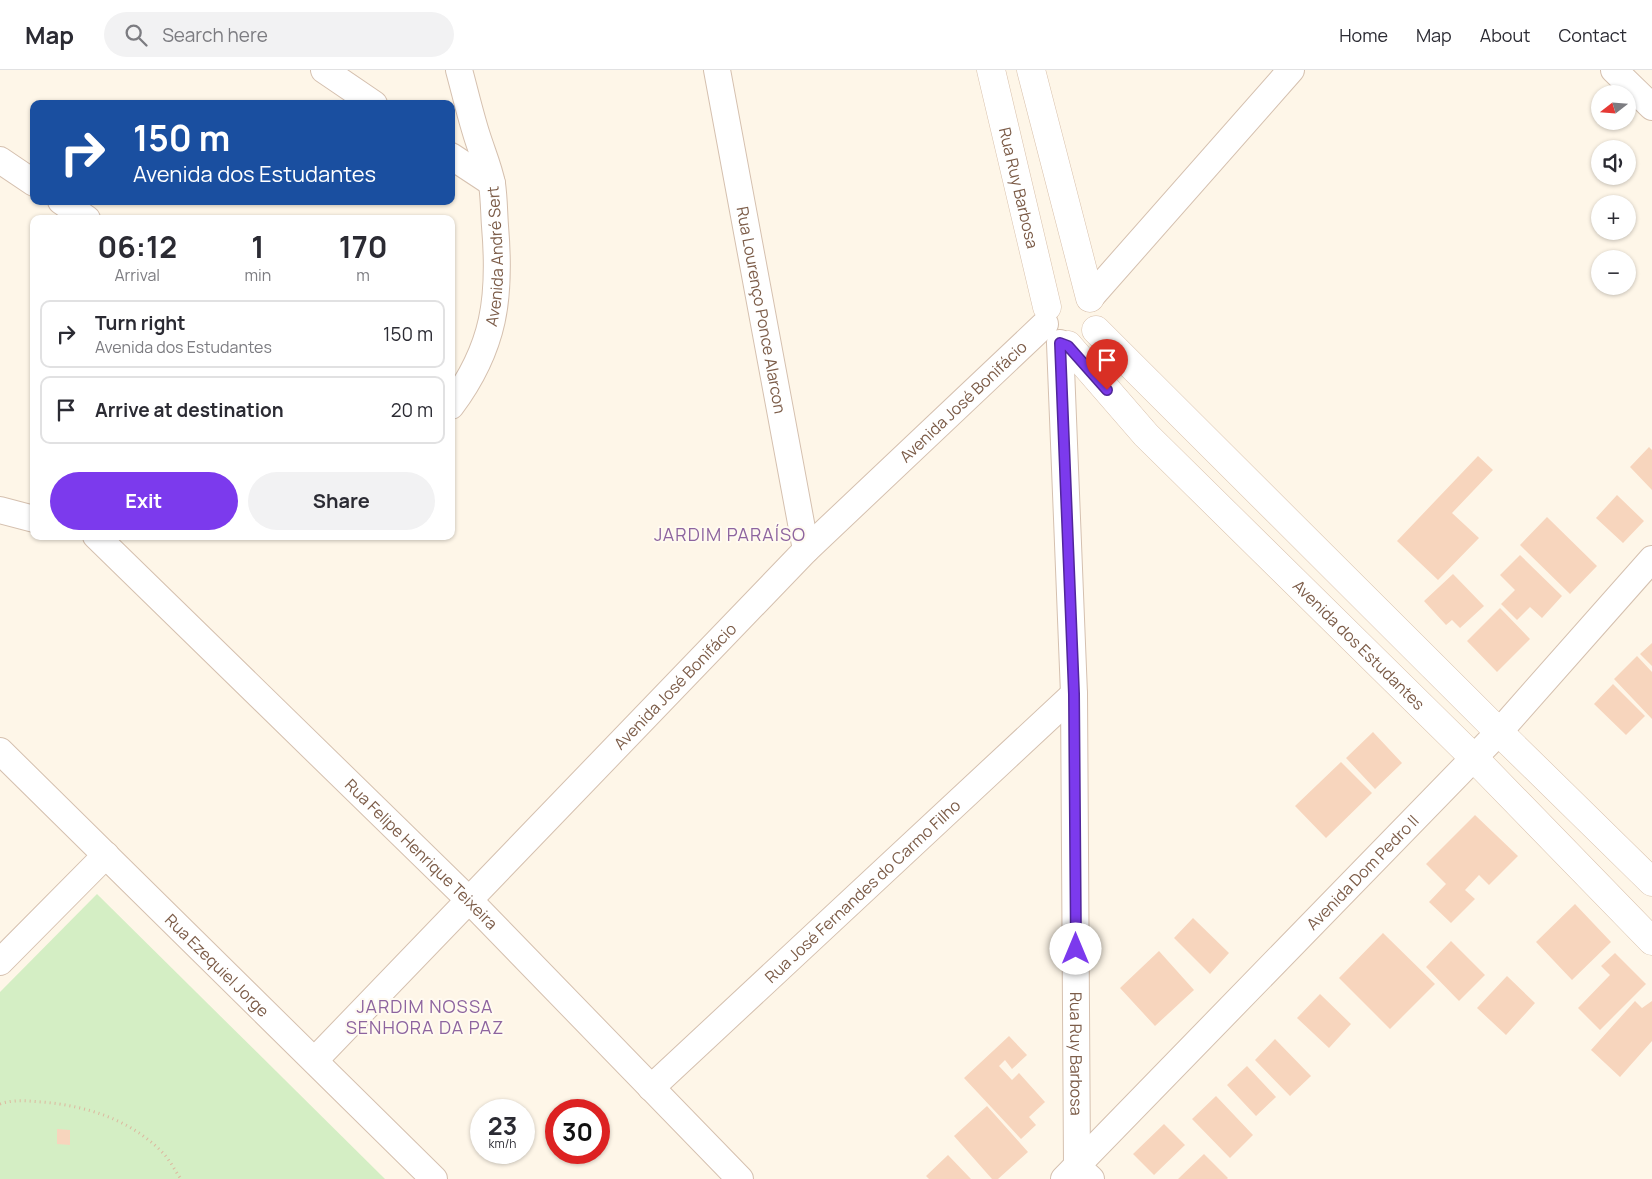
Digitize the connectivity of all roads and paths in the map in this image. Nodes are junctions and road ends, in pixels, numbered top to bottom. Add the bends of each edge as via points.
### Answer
1 (324, 70) edge
2 (459, 70) edge
3 (717, 70) edge
4 (991, 70) edge
5 (1031, 70) edge
6 (1292, 70) edge
7 (1614, 70) edge
8 (368, 100) edge
9 (1652, 107) edge
10 (455, 159) edge
11 (0, 160) edge
12 (30, 180) edge
13 (492, 183) junction
14 (67, 205) edge
15 (81, 215) edge
16 (1090, 298) junction
17 (1055, 330) junction
18 (1096, 330) junction
19 (455, 401) edge
20 (0, 510) edge
21 (30, 518) edge
22 (100, 540) edge
23 (806, 550) junction
24 (1652, 559) edge
25 (1074, 694) junction
26 (1499, 732) junction
27 (0, 751) edge
28 (1474, 758) junction
29 (106, 855) junction
30 (1652, 882) edge
31 (470, 901) junction
32 (1652, 942) edge
33 (0, 962) edge
34 (314, 1060) junction
35 (651, 1088) junction
36 (0, 1104) edge
37 (1077, 1175) edge
38 (181, 1179) edge
39 (434, 1179) edge
40 (740, 1179) edge

1 - 8 street
2 - 13 street, Avenida André Sert
3 - 23 street, Rua Lourenço Ponce Alarcon
4 - 17 street, Rua Ruy Barbosa
5 - 16 street
6 - 16 street
7 - 9 street
10 - 13 street
11 - 12 street
13 - 19 street, Avenida André Sert via 497,249 495,305 490,334 478,364
14 - 15 street
16 - 17 street via 1066,292 1052,300
16 - 18 street via 1098,313
17 - 18 street via 1076,345 1091,337
17 - 23 street, Avenida José Bonifácio
17 - 25 street, Rua Ruy Barbosa
17 - 28 street, Avenida dos Estudantes via 1146,436
18 - 26 street
20 - 21 street
22 - 31 street, Rua Felipe Henrique Teixeira
23 - 31 street, Avenida José Bonifácio
24 - 26 street, Avenida Dom Pedro II
25 - 35 street, Rua José Fernandes do Carmo Filho
25 - 37 street, Rua Ruy Barbosa
26 - 28 street, Avenida Dom Pedro II
26 - 30 street
27 - 29 street, Rua Ezequiel Jorge
28 - 32 street, Avenida dos Estudantes
28 - 37 street, Avenida Dom Pedro II
29 - 33 street
29 - 34 street, Rua Ezequiel Jorge
31 - 34 street, Avenida José Bonifácio
31 - 35 street, Rua Felipe Henrique Teixeira
34 - 39 street, Rua Ezequiel Jorge
35 - 40 street, Rua Felipe Henrique Teixeira
36 - 38 path via 9,1100 61,1103 101,1113 130,1127 164,1154

